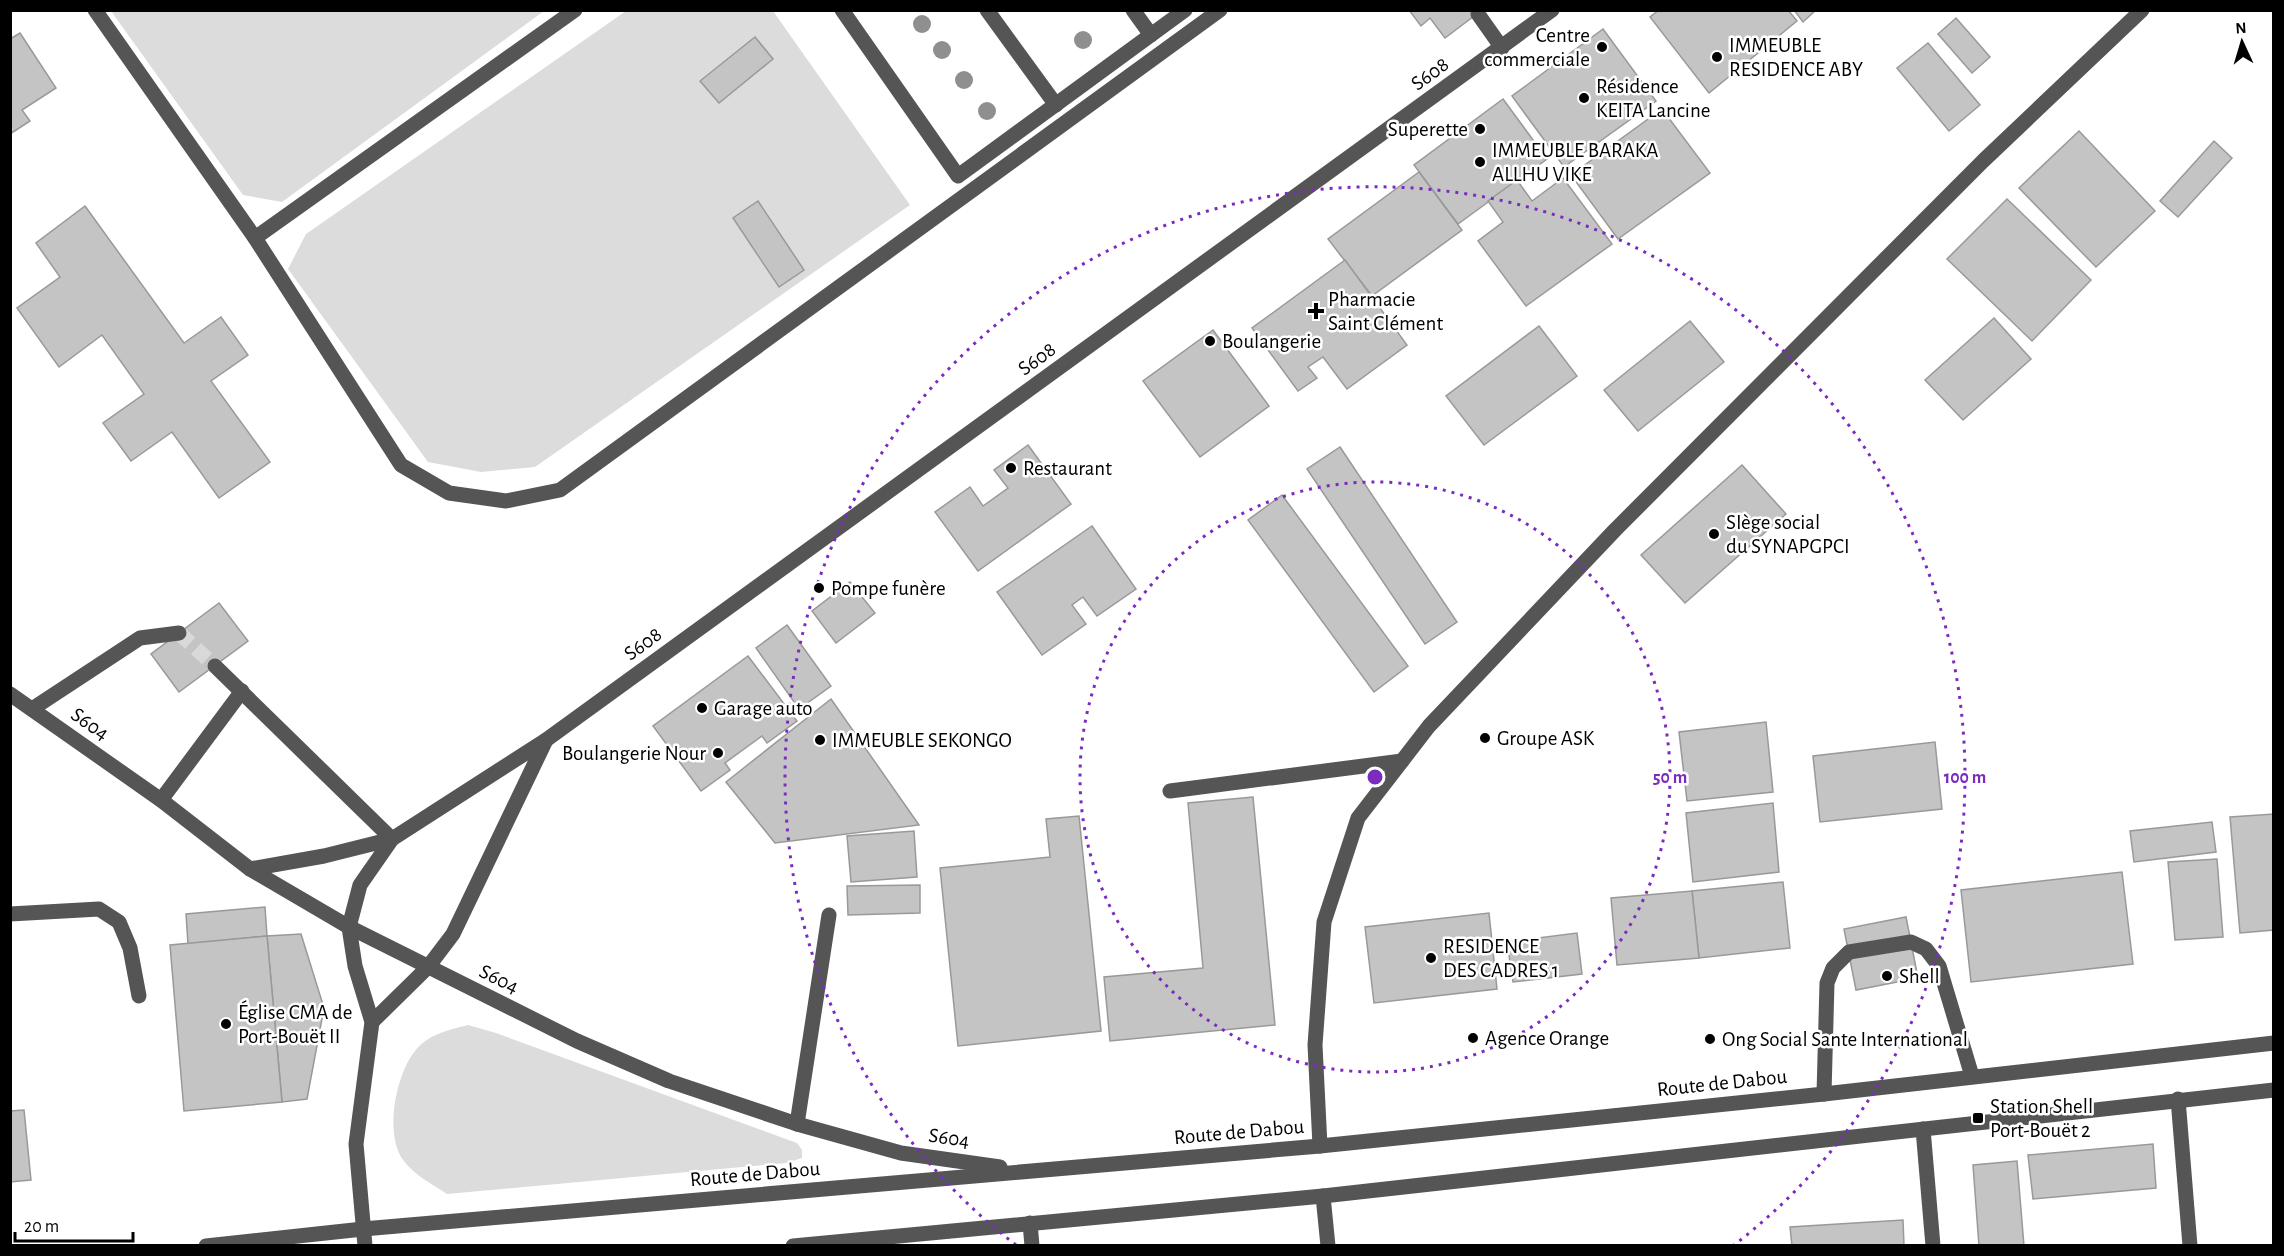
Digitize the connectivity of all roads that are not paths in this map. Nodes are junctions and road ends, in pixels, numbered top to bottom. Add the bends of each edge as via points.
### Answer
1 (95, 10) edge
2 (575, 10) edge
3 (842, 10) edge
4 (987, 10) edge
5 (1133, 10) edge
6 (1185, 10) edge
7 (1220, 10) edge
8 (1552, 10) edge
9 (2142, 10) edge
10 (1478, 14) dead end
11 (1151, 35) junction
12 (1502, 48) junction
13 (1056, 105) junction
14 (255, 238) junction
15 (179, 633) dead end
16 (214, 666) tunnel mouth
17 (242, 691) junction
18 (10, 694) edge
19 (32, 709) junction
20 (546, 740) junction
21 (1401, 761) junction
22 (1170, 791) dead end
23 (161, 800) junction
24 (392, 839) junction
25 (250, 869) junction
26 (10, 914) edge
27 (829, 915) dead end
28 (349, 927) junction
29 (428, 968) junction
30 (139, 996) dead end
31 (372, 1022) junction
32 (2274, 1043) edge
33 (1972, 1076) junction
34 (2274, 1090) edge
35 (1824, 1094) junction
36 (2178, 1099) junction
37 (797, 1124) junction
38 (1923, 1129) junction
39 (1320, 1146) junction
40 (1027, 1171) junction
41 (1323, 1196) junction
42 (1030, 1223) junction
43 (363, 1229) junction
44 (207, 1245) edge
45 (365, 1245) edge
46 (793, 1245) edge
47 (1032, 1245) edge
48 (1328, 1245) edge
49 (1933, 1245) edge
50 (2190, 1245) edge

1 - 14 street
2 - 14 street
3 - 13 street via 958,176
4 - 13 street
5 - 11 street
6 - 11 street
7 - 14 street via 560,490 506,501 449,494 401,465
8 - 12 street, S608
9 - 21 street via 1983,161 1615,530 1428,726
10 - 12 street
11 - 13 street
12 - 20 street, S608
15 - 19 street via 141,638
16 - 17 street
17 - 23 street
17 - 24 street
18 - 19 street, S604
19 - 23 street, S604
20 - 24 street, S608
20 - 29 street, S608 via 453,934
21 - 22 street
21 - 39 street via 1358,818 1324,922 1315,1045
23 - 25 street, S604
24 - 25 street
24 - 28 street, S608 via 360,885
25 - 28 street, S604
26 - 30 street via 99,909 119,922 130,948
27 - 37 street
28 - 29 street, S604
28 - 31 street via 355,966
29 - 31 street, S608
29 - 37 street, S604 via 669,1081
31 - 43 street via 356,1144
32 - 33 street, Route de Dabou
33 - 35 street, Route de Dabou
33 - 35 street via 1939,966 1926,949 1911,942 1849,952 1833,968 1827,983
34 - 36 street
35 - 39 street, Route de Dabou
36 - 38 street
36 - 50 street
37 - 40 street, S604 via 901,1153
38 - 41 street
38 - 49 street
39 - 40 street, Route de Dabou
40 - 43 street, Route de Dabou
41 - 42 street
41 - 48 street
42 - 46 street
42 - 47 street
43 - 44 street, Route de Dabou
43 - 45 street

